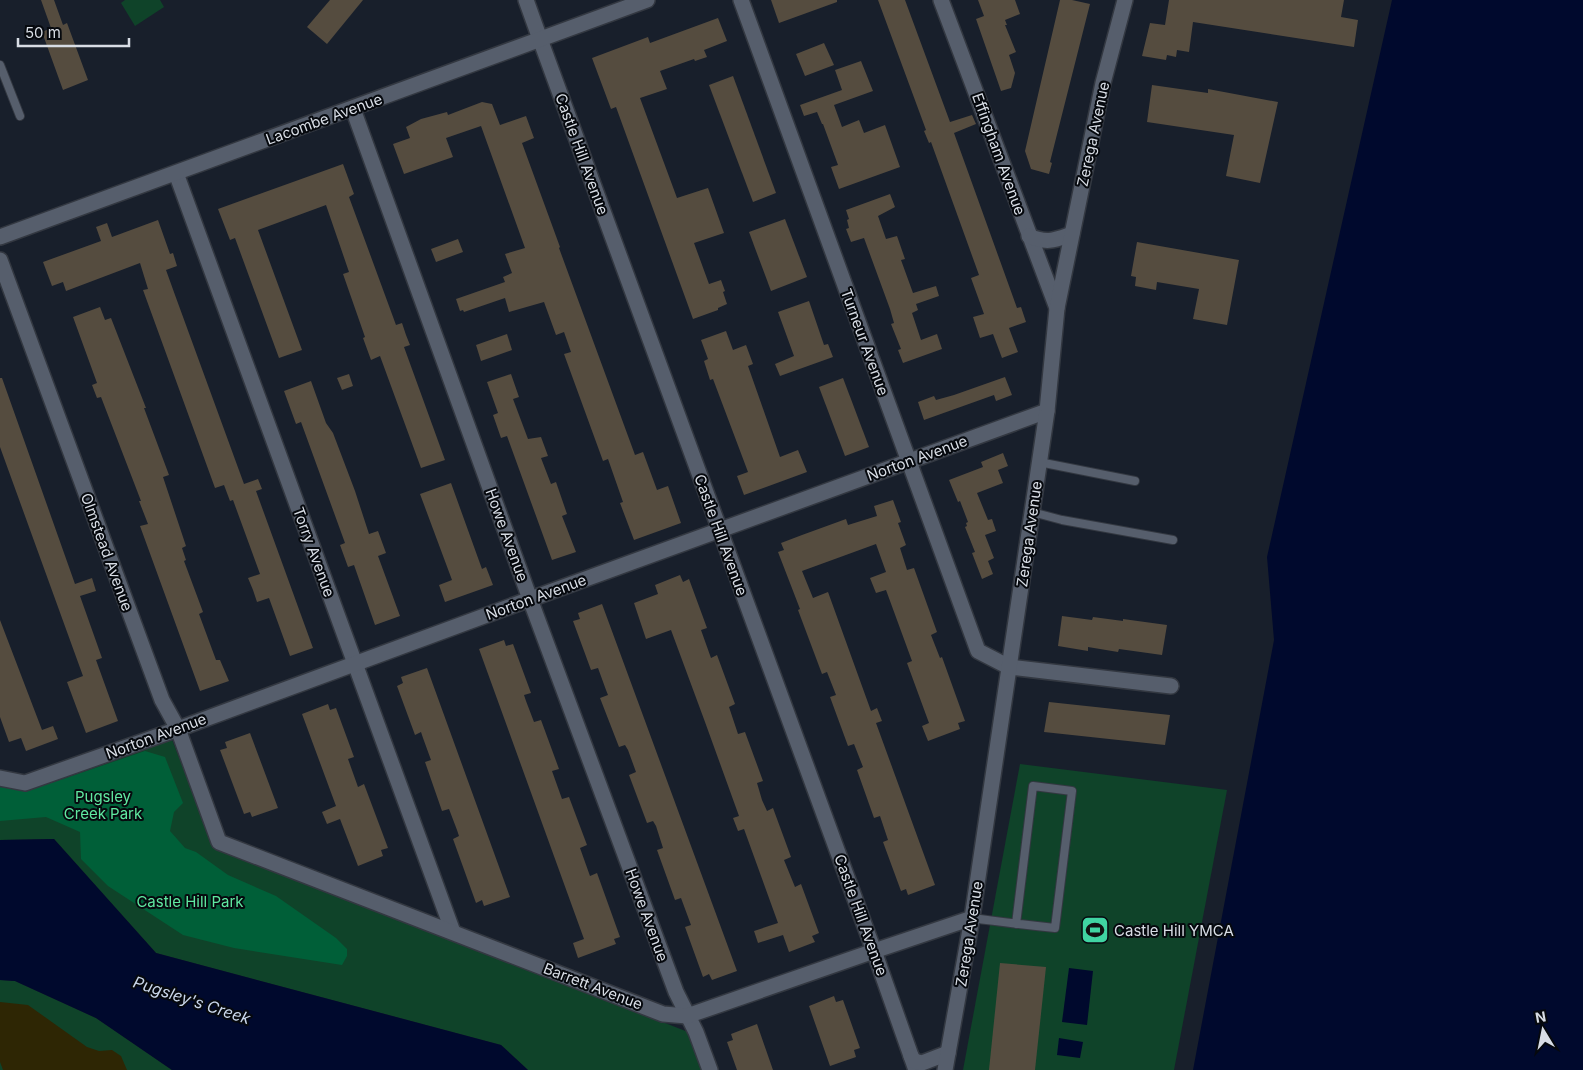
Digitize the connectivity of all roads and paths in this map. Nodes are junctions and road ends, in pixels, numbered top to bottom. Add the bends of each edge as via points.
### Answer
1 (526, 0) edge
2 (647, 0) edge
3 (741, 0) edge
4 (941, 0) edge
5 (1125, 0) edge
6 (540, 38) junction
7 (0, 65) edge
8 (353, 109) junction
9 (20, 116) dead end
10 (176, 173) junction
11 (1072, 234) junction
12 (0, 236) edge
13 (1030, 236) junction
14 (0, 260) edge
15 (1056, 308) junction
16 (1047, 410) junction
17 (908, 462) junction
18 (1040, 462) junction
19 (1136, 481) dead end
20 (1032, 512) junction
21 (720, 530) junction
22 (1174, 540) dead end
23 (530, 599) junction
24 (355, 663) junction
25 (1009, 667) junction
26 (1171, 686) dead end
27 (178, 730) junction
28 (0, 778) edge
29 (219, 842) joint
30 (972, 918) junction
31 (1016, 924) junction
32 (453, 932) junction
33 (874, 951) junction
34 (686, 1016) junction
35 (948, 1053) junction
36 (914, 1063) edge
37 (710, 1070) edge
38 (945, 1070) edge

1 - 6 street, Castle Hill Avenue
2 - 6 street, Lacombe Avenue
3 - 17 street, Turneur Avenue
4 - 13 street, Effingham Avenue
5 - 11 street, Zerega Avenue via 1103,83
6 - 8 street, Lacombe Avenue
6 - 21 street, Castle Hill Avenue
7 - 9 lane
8 - 10 street, Lacombe Avenue
8 - 23 street, Howe Avenue
10 - 12 street, Lacombe Avenue
10 - 24 street, Torry Avenue
11 - 13 street via 1047,242
11 - 15 street, Zerega Avenue
13 - 15 street, Effingham Avenue
14 - 27 street, Olmstead Avenue via 162,700
15 - 16 street, Zerega Avenue
16 - 17 street, Norton Avenue
16 - 18 street, Zerega Avenue
17 - 21 street, Norton Avenue
17 - 25 street, Turneur Avenue via 978,650
18 - 19 lane
18 - 20 street, Zerega Avenue
20 - 22 lane
20 - 25 street, Zerega Avenue
21 - 23 street, Norton Avenue
21 - 33 street, Castle Hill Avenue
23 - 24 street, Norton Avenue
23 - 34 street, Howe Avenue
24 - 27 street, Norton Avenue
24 - 32 street, Torry Avenue
25 - 26 street
25 - 30 street, Zerega Avenue
27 - 28 street, Norton Avenue via 25,783
27 - 29 street, Olmstead Avenue
29 - 32 street, Barrett Avenue
30 - 31 lane
30 - 33 street, Barrett Avenue
30 - 35 street, Zerega Avenue
31 - 31 lane via 1055,928 1072,791 1034,786
32 - 34 street, Barrett Avenue via 663,1014
33 - 34 street, Barrett Avenue
33 - 36 street, Castle Hill Avenue
34 - 37 street, Howe Avenue via 696,1032
35 - 36 street
35 - 38 street, Zerega Avenue

